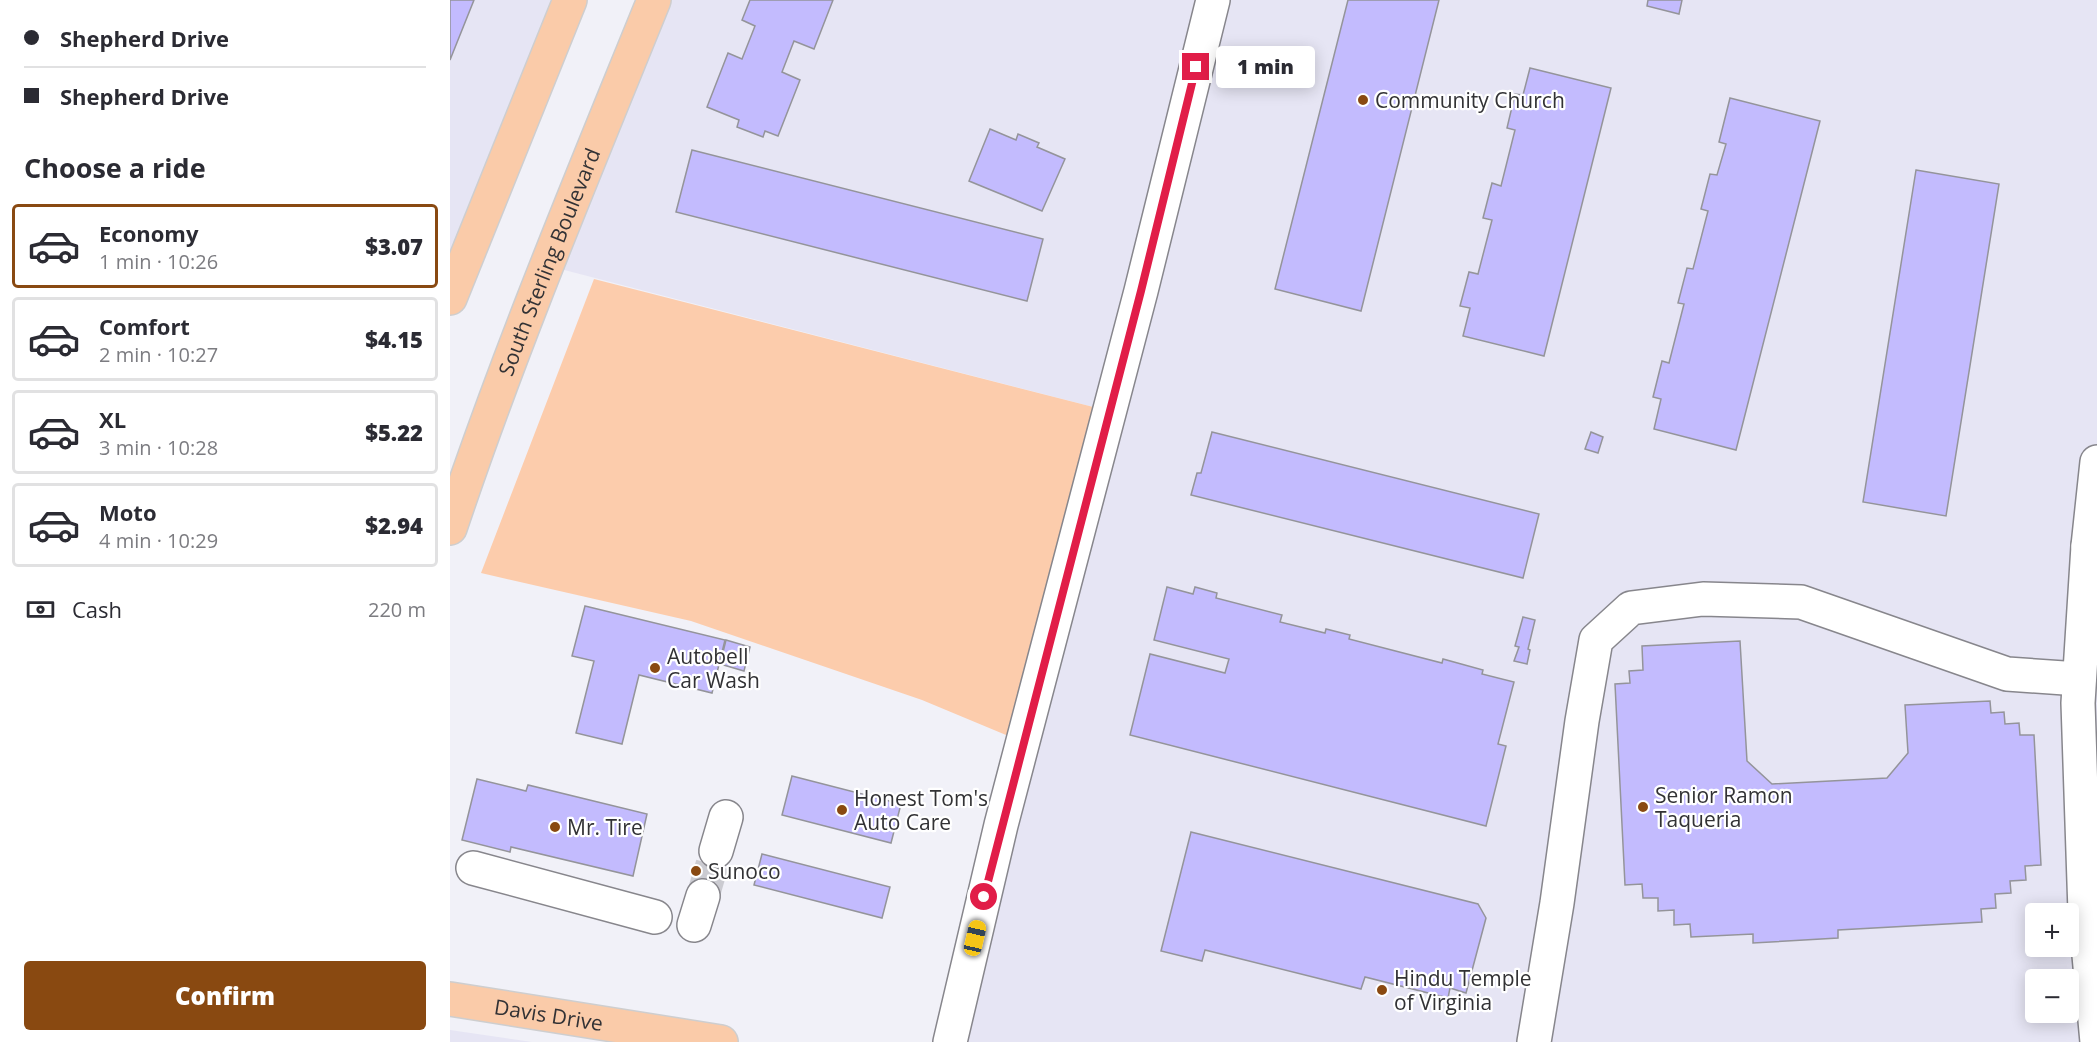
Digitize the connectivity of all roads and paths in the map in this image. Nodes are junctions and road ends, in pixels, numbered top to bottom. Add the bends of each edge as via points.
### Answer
1 (570, 0) edge
2 (654, 0) edge
3 (1213, 0) edge
4 (450, 298) edge
5 (2097, 462) edge
6 (450, 528) edge
7 (2092, 547) edge
8 (2079, 679) junction
9 (726, 817) dead end
10 (716, 851) tunnel mouth
11 (473, 868) dead end
12 (655, 916) dead end
13 (450, 999) edge
14 (721, 1042) edge
15 (950, 1042) edge
16 (1534, 1042) edge
17 (2097, 1042) edge

1 - 4 main road
2 - 6 main road, South Sterling Boulevard via 537,287
3 - 15 street via 1001,825
5 - 7 street
7 - 8 street
8 - 16 street via 2007,674 1801,602 1702,599 1631,608 1596,640
8 - 17 street via 2085,912
9 - 10 street
11 - 12 street
13 - 14 main road, Davis Drive

